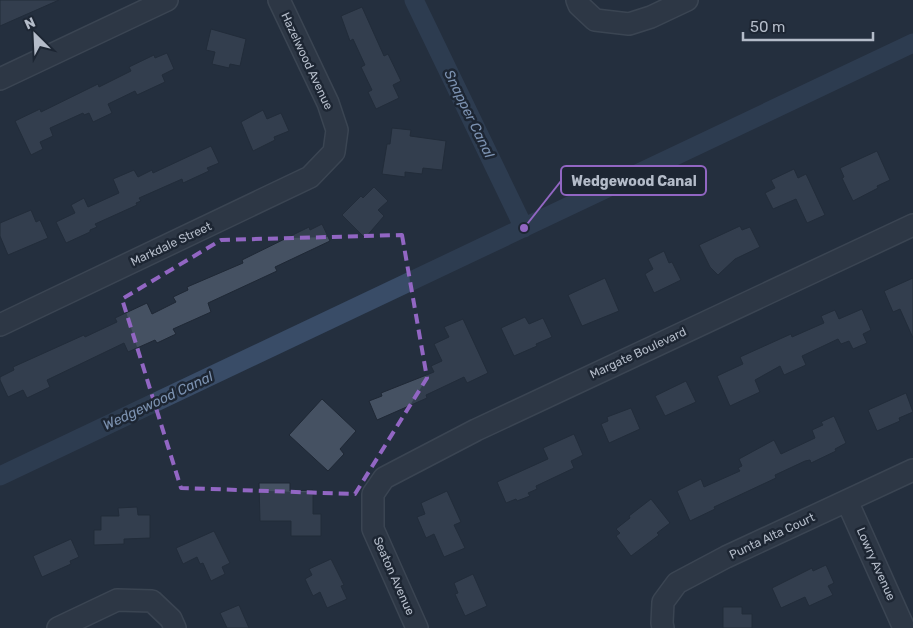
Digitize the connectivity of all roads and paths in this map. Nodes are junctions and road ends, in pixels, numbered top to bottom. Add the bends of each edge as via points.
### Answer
1 (167, 0) edge
2 (279, 0) edge
3 (577, 0) edge
4 (687, 0) edge
5 (0, 80) edge
6 (334, 152) joint
7 (913, 225) edge
8 (0, 325) edge
9 (913, 470) edge
10 (373, 494) joint
11 (847, 501) junction
12 (58, 628) edge
13 (175, 628) edge
14 (417, 628) edge
15 (663, 628) edge
16 (904, 628) edge

1 - 5 street
2 - 6 street, Hazelwood Avenue via 328,103 337,130
3 - 4 street via 595,20 629,24
6 - 8 street, Markdale Street via 310,177
7 - 10 street, Margate Boulevard via 476,430 384,478
9 - 11 street, Punta Alta Court
10 - 14 street, Seaton Avenue via 373,529
11 - 15 street, Punta Alta Court via 677,583 663,602
11 - 16 street, Lowry Avenue
12 - 13 street via 117,600 152,601 171,619

